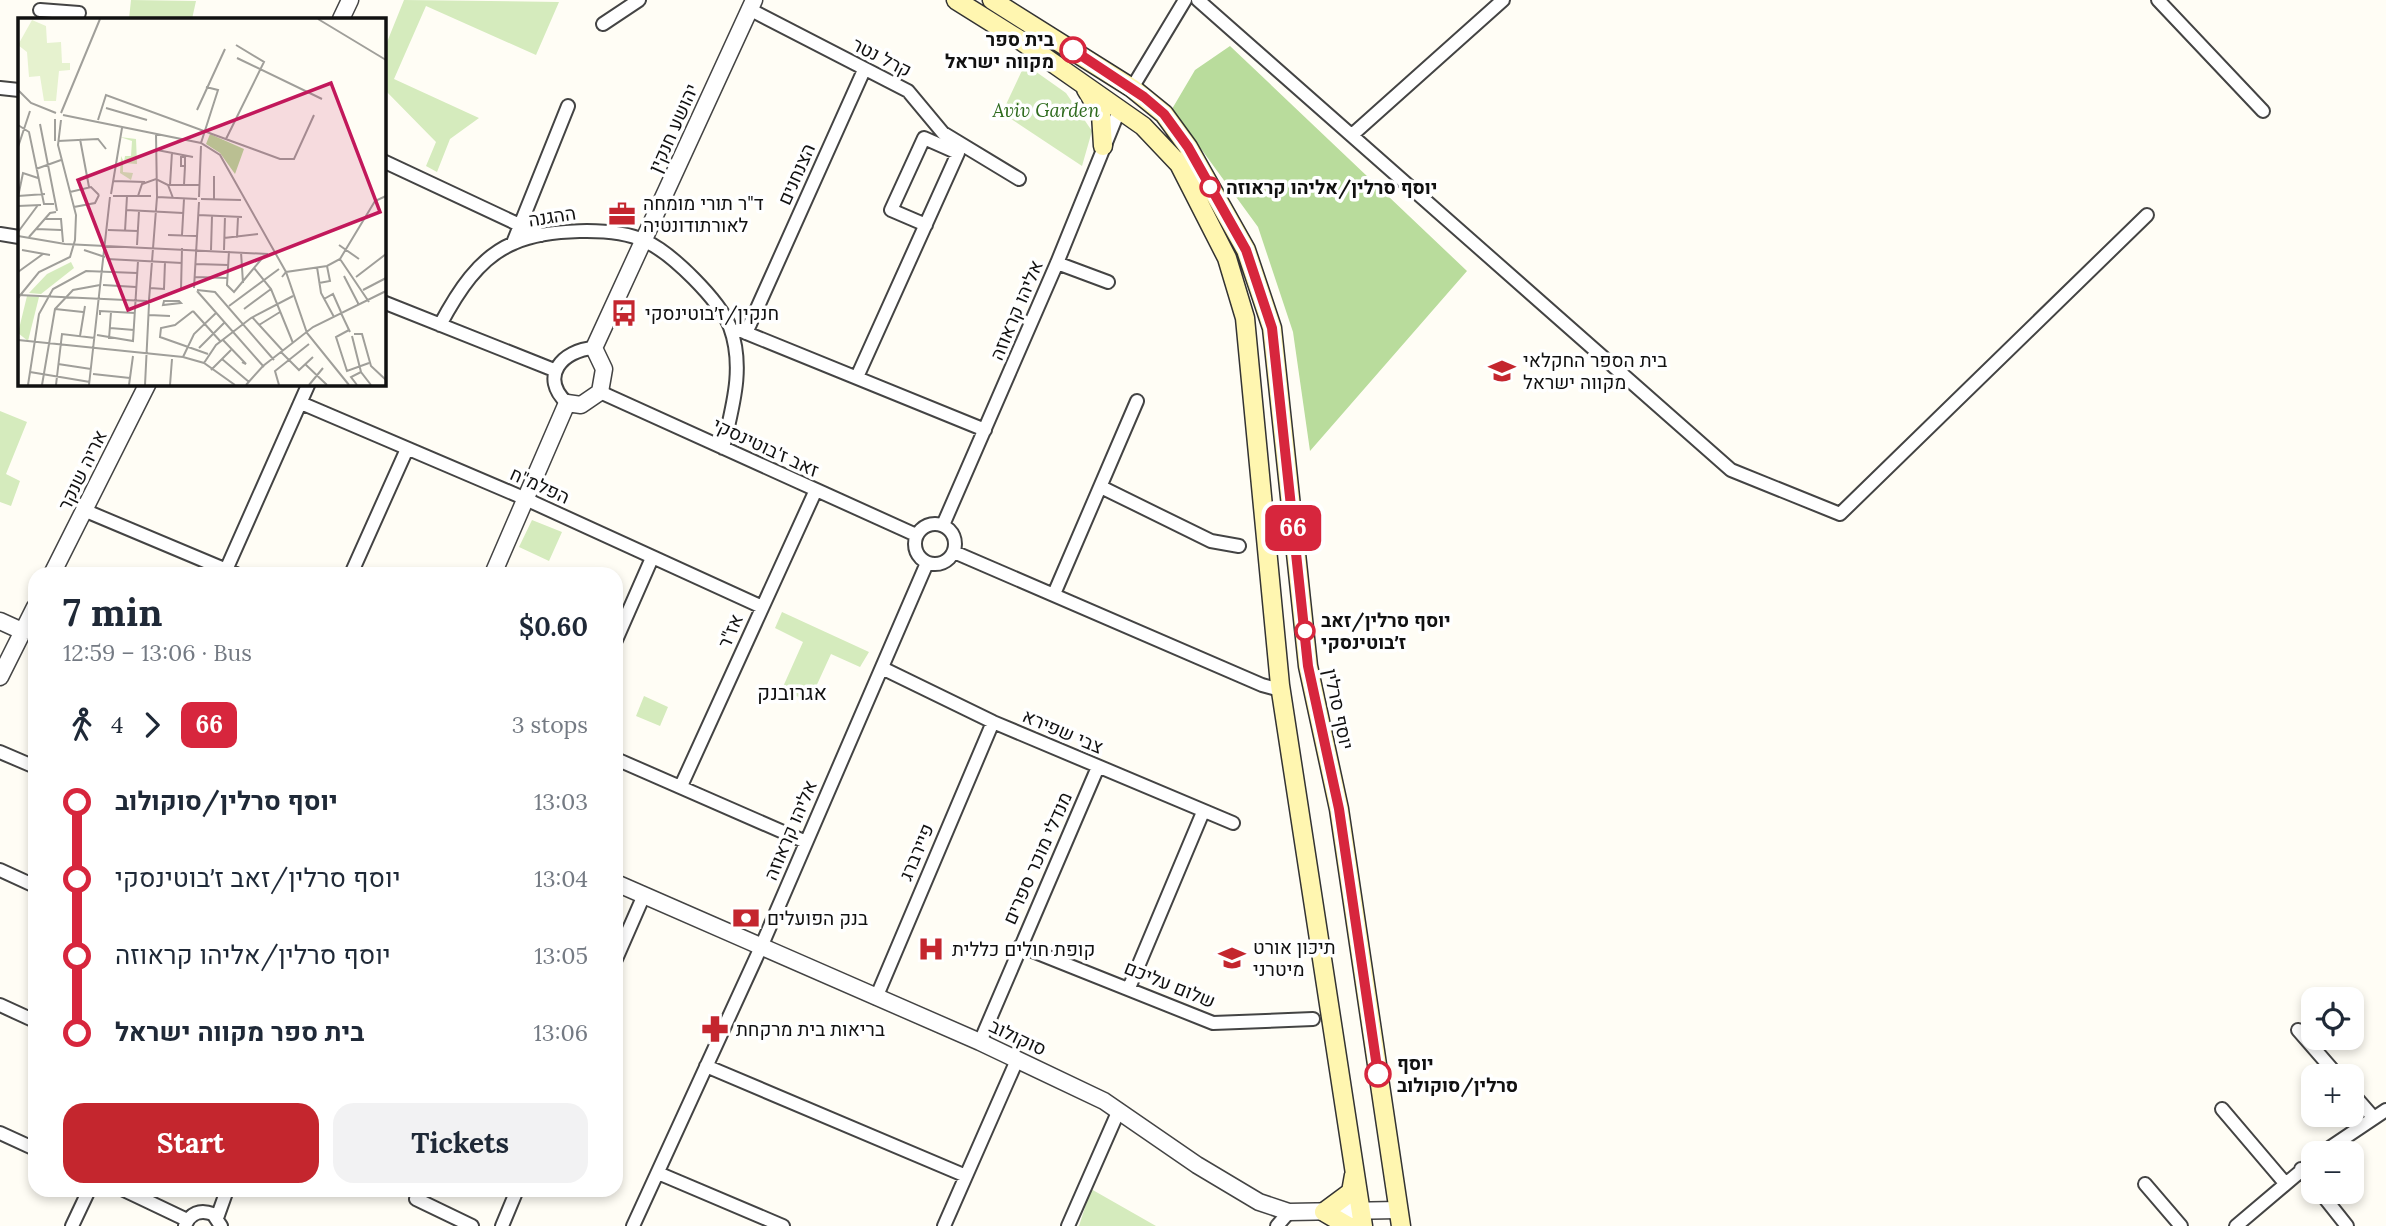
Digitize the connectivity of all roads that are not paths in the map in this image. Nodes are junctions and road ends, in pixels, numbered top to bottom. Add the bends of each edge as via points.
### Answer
1 (350, 0) edge
2 (639, 0) edge
3 (956, 0) edge
4 (992, 0) edge
5 (1185, 0) edge
6 (1198, 0) edge
7 (1503, 0) edge
8 (2158, 0) edge
9 (751, 5) edge
10 (40, 10) dead end
11 (79, 11) edge
12 (341, 18) edge
13 (603, 24) dead end
14 (864, 70) junction
15 (1080, 80) junction
16 (0, 88) edge
17 (1132, 88) junction
18 (18, 90) edge
19 (568, 106) dead end
20 (1120, 108) junction
21 (2263, 111) dead end
22 (1352, 135) junction
23 (1103, 146) junction
24 (385, 162) edge
25 (1019, 179) dead end
26 (2147, 215) dead end
27 (519, 223) junction
28 (926, 225) junction
29 (0, 234) edge
30 (541, 235) junction
31 (18, 237) edge
32 (645, 240) junction
33 (513, 243) junction
34 (1057, 263) junction
35 (1108, 282) dead end
36 (385, 303) edge
37 (440, 325) junction
38 (729, 326) junction
39 (746, 333) junction
40 (594, 348) junction
41 (554, 370) junction
42 (857, 377) junction
43 (147, 385) edge
44 (308, 385) edge
45 (600, 392) junction
46 (1137, 401) dead end
47 (301, 403) junction
48 (567, 403) junction
49 (985, 430) junction
50 (723, 448) junction
51 (407, 449) junction
52 (1101, 487) junction
53 (815, 492) junction
54 (526, 499) junction
55 (86, 511) junction
56 (943, 525) junction
57 (916, 535) junction
58 (1239, 546) dead end
59 (954, 552) junction
60 (652, 558) junction
61 (927, 563) junction
62 (56, 567) edge
63 (219, 567) edge
64 (233, 567) edge
65 (354, 567) edge
66 (496, 567) edge
67 (1054, 594) junction
68 (762, 607) junction
69 (0, 621) edge
70 (623, 624) edge
71 (28, 630) edge
72 (28, 632) edge
73 (1308, 666) junction
74 (882, 668) junction
75 (0, 677) edge
76 (1271, 685) junction
77 (993, 722) junction
78 (0, 752) edge
79 (623, 763) edge
80 (28, 765) edge
81 (1098, 767) junction
82 (681, 786) junction
83 (1203, 812) junction
84 (1233, 822) dead end
85 (806, 842) junction
86 (0, 870) edge
87 (28, 884) edge
88 (623, 886) edge
89 (644, 895) junction
90 (623, 943) edge
91 (1020, 946) junction
92 (761, 947) junction
93 (1129, 988) junction
94 (876, 998) junction
95 (0, 1005) edge
96 (28, 1018) edge
97 (1313, 1019) dead end
98 (2298, 1030) dead end
99 (980, 1042) junction
100 (1017, 1060) junction
101 (2328, 1064) edge
102 (706, 1066) junction
103 (2364, 1107) edge
104 (2222, 1109) dead end
105 (1119, 1110) junction
106 (2386, 1111) edge
107 (2373, 1117) junction
108 (0, 1133) edge
109 (2339, 1141) edge
110 (28, 1146) edge
111 (1356, 1165) junction
112 (2301, 1168) edge
113 (658, 1172) junction
114 (966, 1176) junction
115 (2285, 1183) junction
116 (2145, 1184) dead end
117 (86, 1197) edge
118 (137, 1197) edge
119 (219, 1197) edge
120 (224, 1197) edge
121 (514, 1197) edge
122 (416, 1199) dead end
123 (2330, 1204) edge
124 (1289, 1212) junction
125 (1324, 1212) junction
126 (1399, 1218) edge
127 (215, 1219) edge
128 (1363, 1219) edge
129 (186, 1223) edge
130 (72, 1226) edge
131 (472, 1226) edge
132 (502, 1226) edge
133 (633, 1226) edge
134 (783, 1226) edge
135 (944, 1226) edge
136 (1069, 1226) edge
137 (1277, 1226) edge
138 (1348, 1226) edge
139 (2181, 1226) edge
140 (2236, 1226) edge
141 (2347, 1226) edge

1 - 12 street
2 - 13 street
3 - 15 main road
4 - 17 main road, יוסף סרלין
5 - 17 street
6 - 22 street
7 - 22 street
8 - 21 street
9 - 14 street, קרל נטר
9 - 32 street, יהושע חנקין
10 - 11 street
14 - 25 street, קרל נטר via 908,91 943,133
14 - 39 street, הצנחנים
15 - 20 main road
15 - 23 main road via 1101,114
16 - 18 street
17 - 20 main road
17 - 73 main road, יוסף סרלין via 1164,114 1188,147 1246,250 1272,328
19 - 27 street, ההגנה
20 - 23 street, אליהו קראוזה
20 - 76 main road via 1179,164 1227,258 1245,318
22 - 26 street via 1731,470 1840,514
23 - 34 street, אליהו קראוזה
24 - 27 street
27 - 30 street
27 - 33 street, ההגנה
28 - 28 street via 958,153 924,138 891,210
28 - 42 street
29 - 31 street
30 - 32 street, ההגנה via 587,230
30 - 33 street, ההגנה
32 - 38 street, ההגנה via 700,283
32 - 40 street, יהושע חנקין
33 - 37 street, ההגנה via 471,276
34 - 35 street
34 - 49 street, אליהו קראוזה
36 - 37 street
37 - 41 street
38 - 39 street
38 - 50 street, ההגנה via 738,380
39 - 42 street
40 - 41 street via 565,356
40 - 45 street via 604,369
41 - 48 street via 555,387
42 - 49 street
43 - 55 street, אריה שנקר
44 - 47 street
45 - 48 street via 582,405
45 - 50 street, זאב ז'בוטינסקי
46 - 52 street
47 - 51 street, הפלמ"ח
47 - 64 street
48 - 54 street
49 - 56 street, אליהו קראוזה
50 - 53 street, זאב ז'בוטינסקי
51 - 54 street, הפלמ"ח
51 - 65 street
52 - 58 street via 1211,541
52 - 67 street
53 - 57 street, זאב ז'בוטינסקי
53 - 68 street, אז"ר
54 - 60 street, הפלמ"ח
54 - 66 street
55 - 62 street, אריה שנקר
55 - 63 street
56 - 57 street via 925,526
56 - 59 street via 952,533
57 - 61 street via 917,554
59 - 61 street via 946,562
59 - 67 street
60 - 68 street, הפלמ"ח
60 - 70 street
61 - 74 street, אליהו קראוזה
67 - 76 street
68 - 82 street, אז"ר
69 - 71 street
72 - 75 street
73 - 76 main road
73 - 126 main road, יוסף סרלין via 1339,809
74 - 77 street, צבי שפירא
74 - 85 street, אליהו קראוזה
76 - 111 main road via 1285,714
77 - 81 street, צבי שפירא
77 - 94 street, פיירברג
78 - 80 street
79 - 82 street
81 - 83 street, צבי שפירא
81 - 91 street, מנדלי מוכר ספרים
82 - 85 street
83 - 84 street, צבי שפירא
83 - 93 street
85 - 92 street, אליהו קראוזה
86 - 87 street
88 - 89 street, סוקולוב
89 - 90 street
89 - 92 street, סוקולוב
91 - 93 street, שלום עליכם
91 - 99 street, מנדלי מוכר ספרים
92 - 94 street, סוקולוב
92 - 102 street, אליהו קראוזה
93 - 97 street, שלום עליכם via 1213,1023
94 - 99 street, סוקולוב
95 - 96 street
98 - 101 street
99 - 100 street, סוקולוב
100 - 105 street, סוקולוב
100 - 114 street
102 - 113 street, אליהו קראוזה
102 - 114 street
103 - 107 street
104 - 115 street
105 - 124 street, סוקולוב via 1197,1165 1259,1202
105 - 136 street
106 - 107 street
107 - 109 street
108 - 110 street
111 - 125 main road via 1350,1192
111 - 128 main road
112 - 115 street
113 - 133 street, אליהו קראוזה
113 - 134 street
114 - 135 street
115 - 140 street
116 - 139 street
117 - 130 street
118 - 129 street
119 - 127 street
120 - 127 street
121 - 132 street
122 - 131 street
123 - 141 street
124 - 125 street, סוקולוב
124 - 137 street
125 - 128 street, סוקולוב
125 - 138 main road
126 - 128 street, סוקולוב
127 - 129 street via 196,1213

